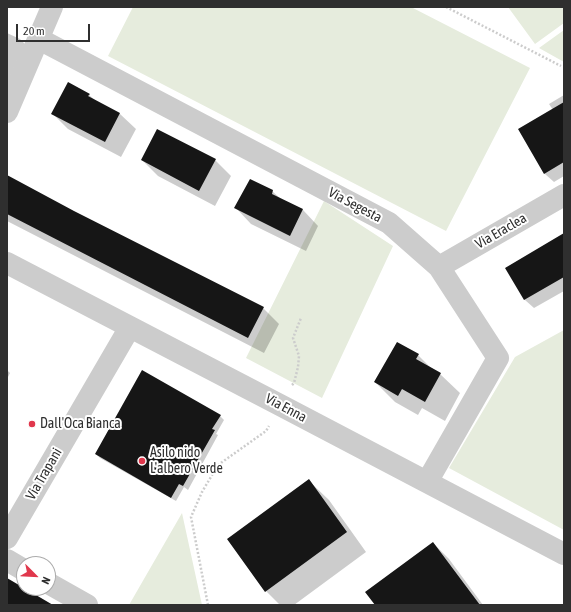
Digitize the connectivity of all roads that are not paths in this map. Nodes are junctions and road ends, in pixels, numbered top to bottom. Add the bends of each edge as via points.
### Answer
1 (52, 7) edge
2 (39, 39) junction
3 (7, 112) edge
4 (564, 195) edge
5 (7, 263) edge
6 (439, 268) junction
7 (130, 327) junction
8 (427, 482) junction
9 (7, 538) edge
10 (564, 554) edge
11 (7, 560) edge
12 (16, 565) edge
13 (56, 588) edge
14 (87, 605) edge

1 - 2 street
2 - 3 street
2 - 6 street, Via Segesta via 389,223
4 - 6 street, Via Eraclea
5 - 7 street, Via Enna
6 - 8 street, Via Segesta via 498,358
7 - 8 street, Via Enna
7 - 9 street, Via Trapani
8 - 10 street, Via Enna
11 - 12 street
13 - 14 street

